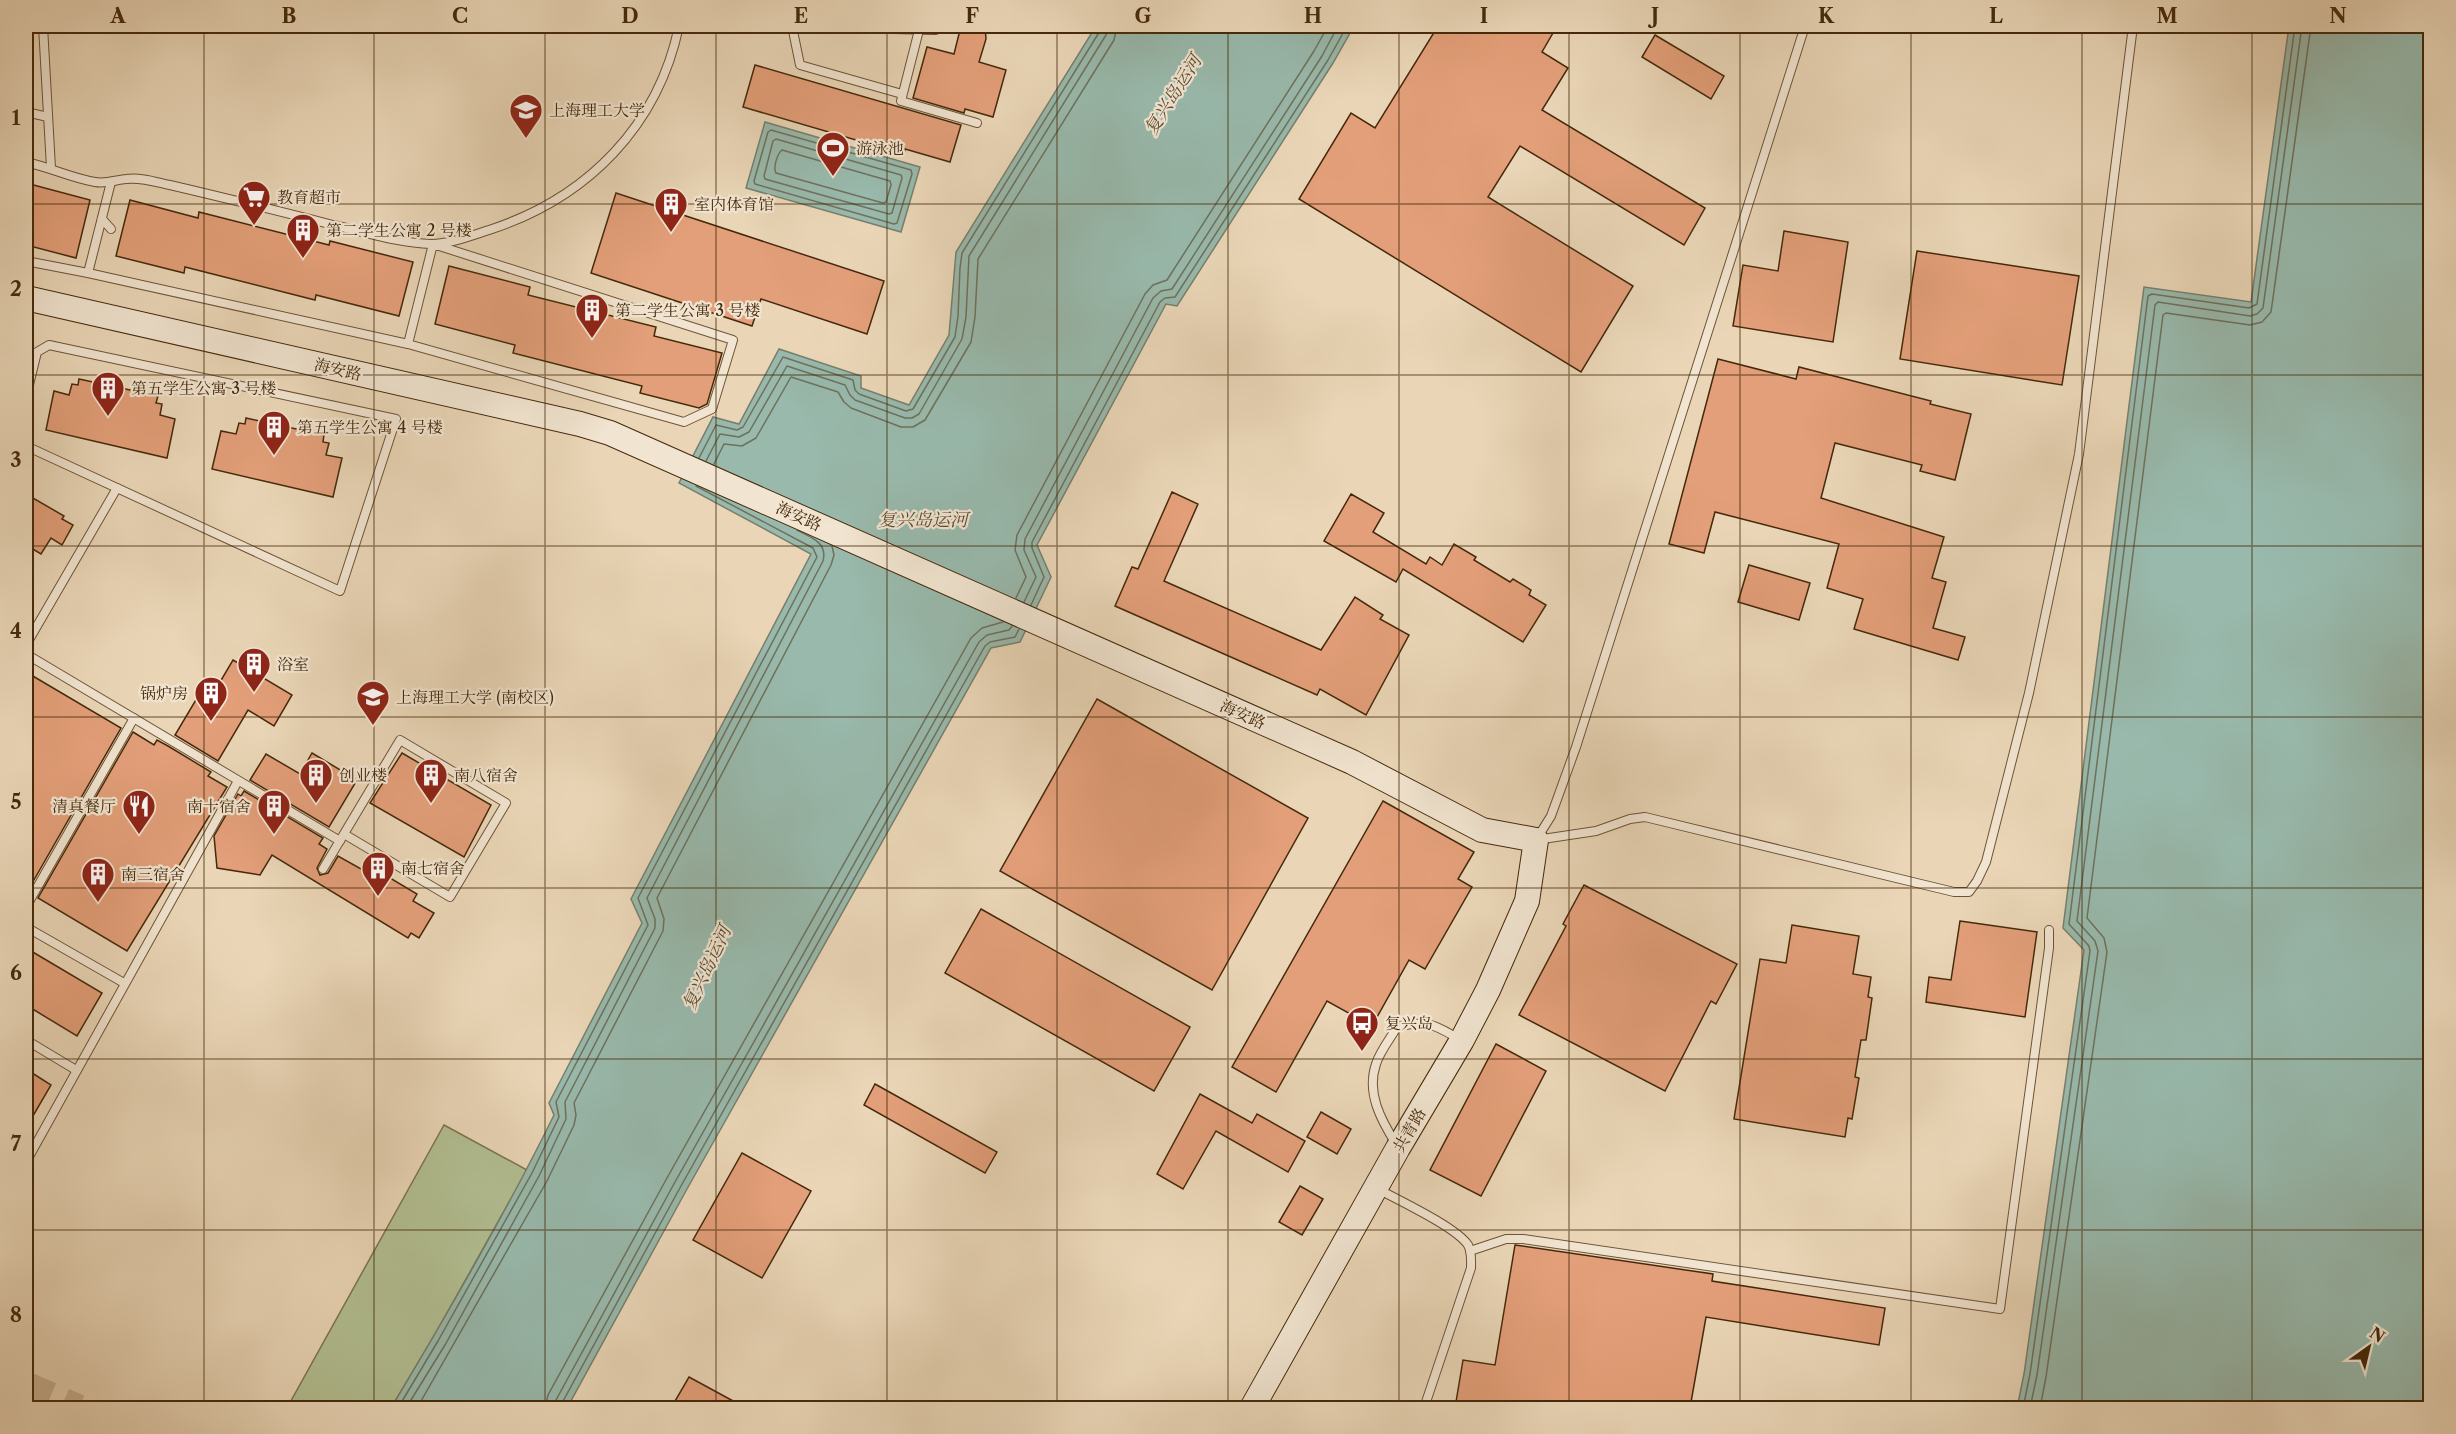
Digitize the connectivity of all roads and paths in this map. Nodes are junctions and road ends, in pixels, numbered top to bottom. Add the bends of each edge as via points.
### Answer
1 (43, 26) edge
2 (679, 26) edge
3 (758, 26) edge
4 (936, 26) edge
5 (1805, 26) edge
6 (2133, 26) edge
7 (792, 27) edge
8 (869, 27) edge
9 (919, 30) junction
10 (902, 94) junction
11 (26, 112) edge
12 (48, 117) junction
13 (977, 123) dead end
14 (26, 162) edge
15 (51, 168) junction
16 (111, 183) junction
17 (102, 219) junction
18 (111, 229) dead end
19 (433, 244) junction
20 (26, 261) edge
21 (88, 273) junction
22 (26, 298) edge
23 (408, 344) junction
24 (26, 397) edge
25 (26, 446) edge
26 (117, 488) junction
27 (26, 645) edge
28 (26, 654) edge
29 (134, 718) junction
30 (238, 781) junction
31 (342, 838) junction
32 (1536, 840) junction
33 (323, 869) dead end
34 (26, 907) edge
35 (26, 927) edge
36 (2049, 930) dead end
37 (124, 983) junction
38 (26, 1040) edge
39 (1461, 1041) junction
40 (76, 1070) junction
41 (1398, 1148) junction
42 (26, 1162) edge
43 (1376, 1188) junction
44 (1470, 1251) junction
45 (1252, 1408) edge
46 (1424, 1408) edge

1 - 12 lane
2 - 19 lane via 670,57 643,114 590,177 534,212 474,235
3 - 7 lane
4 - 9 lane via 936,30
5 - 32 lane via 1575,747 1551,816
6 - 32 lane via 2079,454 2029,693 1986,862 1969,892 1954,892 1645,817 1596,831
7 - 8 lane
7 - 10 lane via 800,65
8 - 9 lane
9 - 10 lane
10 - 13 lane via 901,101
11 - 12 lane
12 - 15 lane
14 - 15 lane
15 - 16 lane via 79,179
16 - 17 lane
16 - 19 lane via 142,178 384,237
17 - 18 lane
17 - 21 lane
19 - 23 lane
19 - 23 lane via 733,340 712,410 684,422
20 - 21 lane
21 - 23 lane
22 - 32 street, 海安路 via 619,436 1352,762 1482,830
24 - 26 lane via 37,352 49,345 396,419 340,591
25 - 26 lane
26 - 27 lane
28 - 29 lane
29 - 30 lane
29 - 34 lane
30 - 31 lane
30 - 37 lane
31 - 31 lane via 400,740 506,803 450,897
31 - 33 lane
32 - 39 street, 共青路 via 1527,901
35 - 37 lane
36 - 44 lane via 2000,1309 1523,1239 1506,1239
37 - 40 lane
38 - 40 lane
39 - 41 street, 共青路
39 - 41 lane via 1432,1024 1416,1022 1397,1027 1376,1064 1373,1080 1379,1118
40 - 42 lane
41 - 43 street, 共青路
43 - 44 lane via 1447,1228 1467,1243
43 - 45 street, 共青路
44 - 46 lane via 1472,1268

